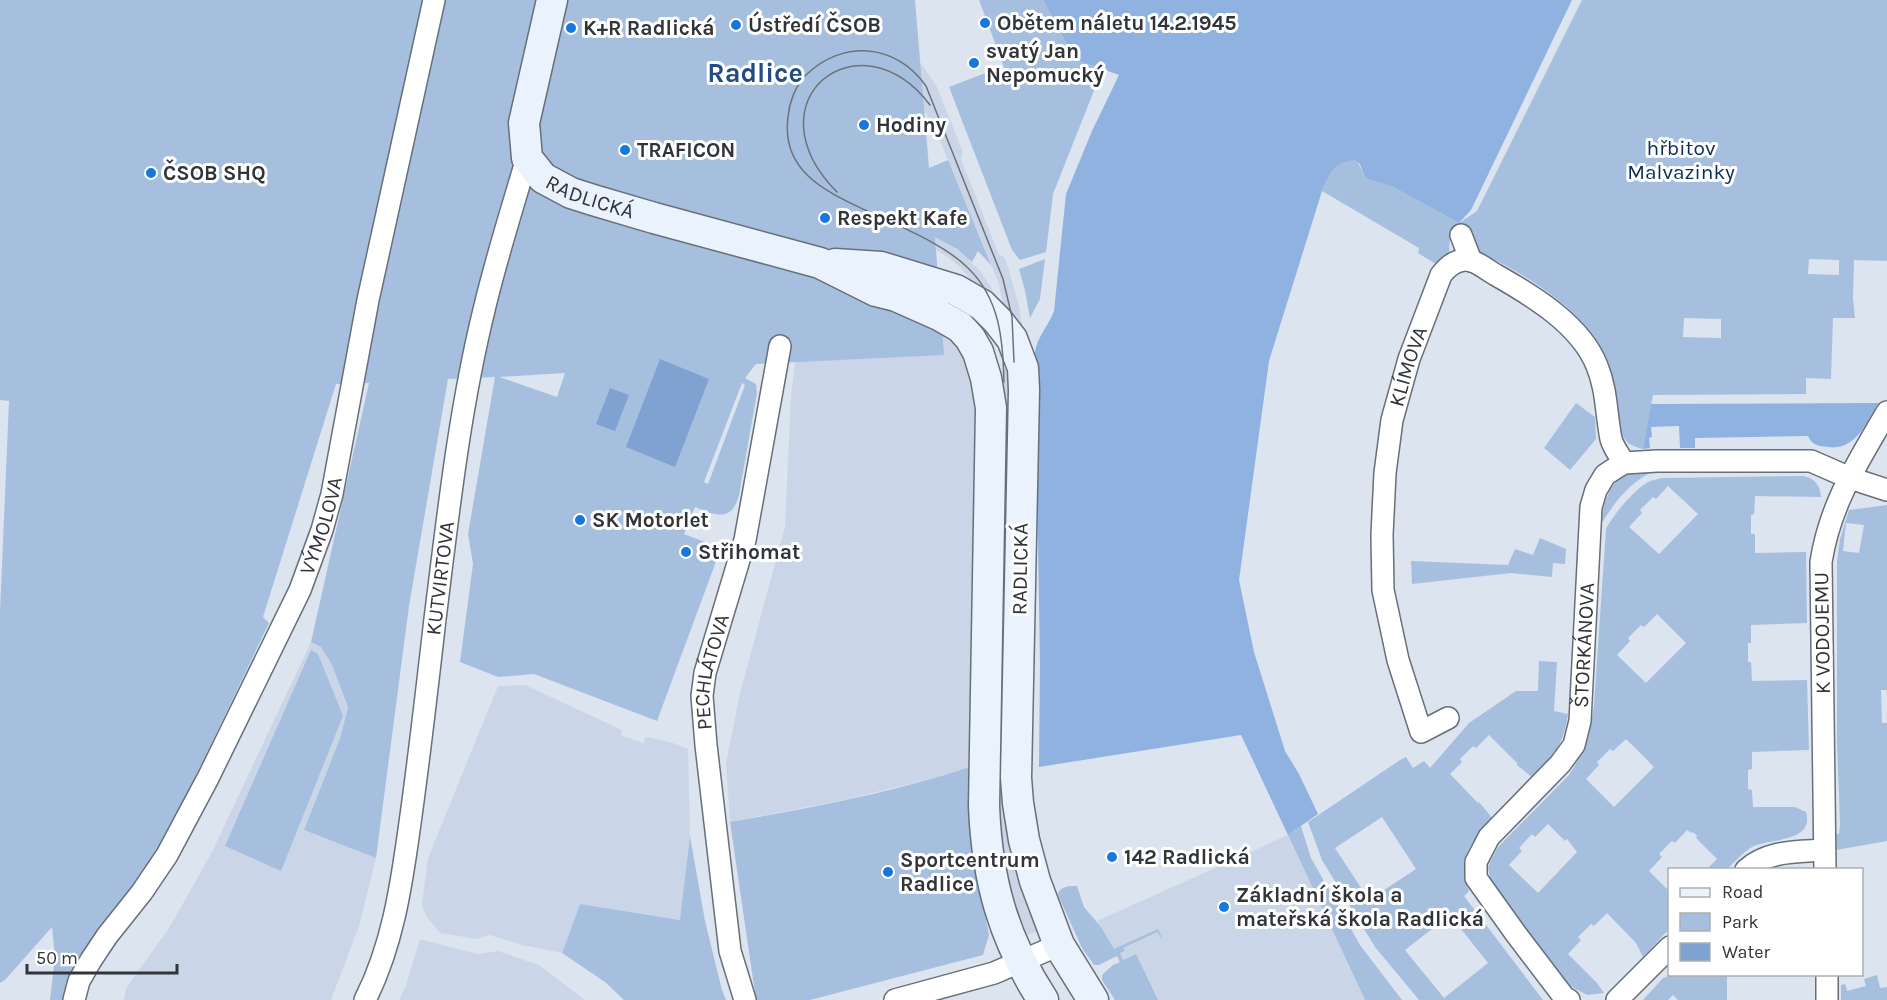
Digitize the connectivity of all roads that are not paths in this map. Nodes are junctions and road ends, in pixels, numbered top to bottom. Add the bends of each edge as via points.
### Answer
1 (434, 0) edge
2 (552, 0) edge
3 (527, 158) junction
4 (1461, 235) dead end
5 (1471, 261) junction
6 (820, 263) junction
7 (780, 346) dead end
8 (1887, 412) edge
9 (1624, 463) junction
10 (1850, 478) junction
11 (1887, 490) edge
12 (1448, 717) dead end
13 (1825, 860) edge
14 (1749, 868) edge
15 (1059, 945) junction
16 (1668, 949) edge
17 (1020, 962) junction
18 (1827, 976) edge
19 (74, 1000) edge
20 (366, 1000) edge
21 (745, 1000) edge
22 (895, 1000) edge
23 (1043, 1000) edge
24 (1093, 1000) edge
25 (1569, 1000) edge
26 (1617, 1000) edge
27 (1827, 1000) edge

1 - 19 street, VÝMOLOVA via 322,530 300,590 208,778 167,855 91,960
2 - 3 main road, RADLICKÁ via 524,123
3 - 6 main road, RADLICKÁ via 543,178 571,193
3 - 20 street, KUTVIRTOVA via 498,252 463,411 402,882 375,982
4 - 5 street
5 - 9 street via 1526,292 1579,338 1597,365 1612,441
5 - 12 street, KLÍMOVA via 1448,265 1441,275 1409,359 1392,420 1385,473 1383,590 1398,660 1421,732
6 - 15 main road, RADLICKÁ via 881,267 962,293 998,321 1012,339 1021,361 1024,390 1017,803 1035,881
6 - 17 main road, RADLICKÁ via 876,291 954,322 970,338 986,378 991,444 985,837 993,886
7 - 21 street, PECHLÁTOVA via 745,540 705,673 702,696 730,951
8 - 10 street, K VODOJEMU
9 - 10 street via 1811,461
9 - 25 street, ŠTORKÁNOVA via 1605,475 1591,507 1580,721 1574,745 1489,837 1476,862 1480,884
10 - 11 street
10 - 13 street, K VODOJEMU via 1832,515 1821,562
13 - 14 street via 1780,852
15 - 17 street
15 - 24 main road, RADLICKÁ
16 - 26 street
17 - 22 street
17 - 23 main road, RADLICKÁ
18 - 27 street

